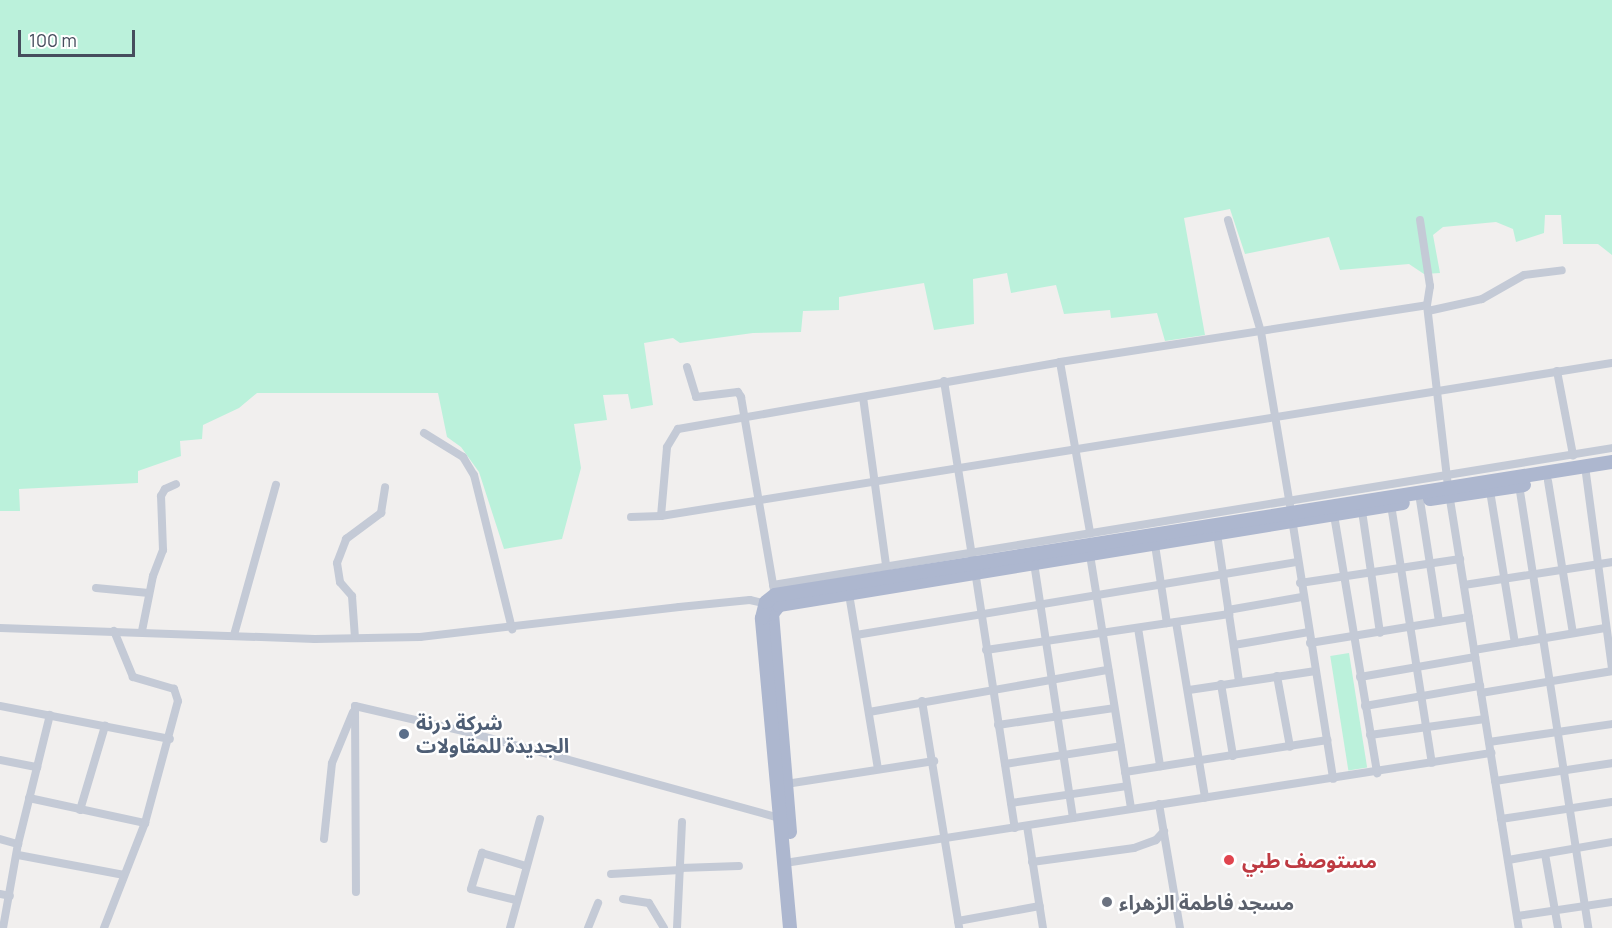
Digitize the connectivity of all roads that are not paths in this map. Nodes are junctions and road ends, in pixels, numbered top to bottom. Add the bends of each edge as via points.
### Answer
1 (1228, 220) dead end
2 (1420, 220) dead end
3 (1562, 270) dead end
4 (1428, 308) junction
5 (1261, 332) junction
6 (1060, 362) junction
7 (1612, 363) edge
8 (687, 368) dead end
9 (1557, 371) junction
10 (944, 381) junction
11 (1435, 391) junction
12 (863, 397) junction
13 (1274, 415) junction
14 (746, 416) junction
15 (424, 433) dead end
16 (1073, 448) junction
17 (1612, 448) edge
18 (1573, 455) junction
19 (1612, 462) edge
20 (956, 468) junction
21 (1586, 470) junction
22 (1612, 470) edge
23 (872, 481) junction
24 (1548, 481) junction
25 (176, 484) dead end
26 (276, 485) dead end
27 (1519, 485) junction
28 (385, 487) dead end
29 (1449, 487) junction
30 (1490, 491) junction
31 (759, 500) junction
32 (1420, 500) junction
33 (1391, 505) junction
34 (1362, 511) junction
35 (1291, 512) junction
36 (1334, 515) junction
37 (661, 516) junction
38 (631, 517) dead end
39 (1090, 534) junction
40 (1217, 534) junction
41 (1155, 544) junction
42 (1090, 555) junction
43 (1460, 559) junction
44 (1296, 562) junction
45 (1429, 562) junction
46 (1612, 562) edge
47 (973, 563) junction
48 (1034, 564) junction
49 (1596, 566) junction
50 (1401, 567) junction
51 (1563, 571) junction
52 (887, 572) junction
53 (1372, 572) junction
54 (1533, 574) junction
55 (1223, 575) junction
56 (1343, 577) junction
57 (1503, 579) junction
58 (1300, 583) junction
59 (1162, 585) junction
60 (1464, 585) junction
61 (96, 588) dead end
62 (149, 593) junction
63 (849, 594) junction
64 (1097, 597) junction
65 (1302, 597) junction
66 (773, 599) junction
67 (1612, 604) edge
68 (1602, 606) junction
69 (1038, 607) junction
70 (1229, 612) junction
71 (980, 614) junction
72 (1469, 617) junction
73 (1439, 622) junction
74 (1172, 623) junction
75 (1411, 627) junction
76 (0, 628) edge
77 (1138, 628) junction
78 (1605, 628) junction
79 (512, 629) junction
80 (114, 631) junction
81 (141, 631) junction
82 (1309, 632) junction
83 (1380, 633) junction
84 (1573, 633) junction
85 (1103, 634) junction
86 (234, 635) junction
87 (856, 635) junction
88 (1353, 636) junction
89 (355, 638) junction
90 (1543, 638) junction
91 (1610, 642) edge
92 (1310, 643) junction
93 (1515, 643) junction
94 (1045, 644) junction
95 (1234, 645) junction
96 (986, 650) junction
97 (1475, 654) junction
98 (1415, 669) junction
99 (1108, 670) junction
100 (1612, 670) edge
101 (1316, 671) junction
102 (1277, 676) junction
103 (1360, 677) junction
104 (1051, 679) junction
105 (1239, 681) junction
106 (1549, 681) junction
107 (1221, 684) junction
108 (992, 688) junction
109 (1481, 689) junction
110 (1189, 690) junction
111 (1420, 697) junction
112 (922, 701) junction
113 (0, 706) edge
114 (355, 706) junction
115 (1365, 706) junction
116 (1114, 708) junction
117 (869, 712) junction
118 (50, 715) junction
119 (1058, 717) junction
120 (1485, 719) junction
121 (1612, 724) edge
122 (998, 725) junction
123 (105, 726) junction
124 (1425, 727) junction
125 (1558, 732) junction
126 (1370, 735) junction
127 (170, 739) junction
128 (1327, 740) junction
129 (1489, 742) junction
130 (1121, 746) junction
131 (1290, 747) junction
132 (1491, 753) junction
133 (1064, 756) junction
134 (1233, 756) junction
135 (0, 760) edge
136 (934, 761) junction
137 (1200, 761) junction
138 (1612, 762) edge
139 (1432, 763) junction
140 (1005, 765) junction
141 (1160, 766) junction
142 (37, 767) junction
143 (878, 770) junction
144 (1564, 770) junction
145 (1125, 772) junction
146 (1377, 772) junction
147 (1333, 779) junction
148 (1495, 781) junction
149 (786, 784) junction
150 (1127, 786) junction
151 (1069, 794) junction
152 (30, 798) junction
153 (1205, 798) junction
154 (1011, 802) junction
155 (1612, 802) edge
156 (1159, 804) junction
157 (1570, 808) junction
158 (1131, 809) junction
159 (80, 810) junction
160 (1073, 818) junction
161 (540, 819) dead end
162 (1501, 819) junction
163 (785, 820) junction
164 (682, 822) dead end
165 (145, 823) junction
166 (1027, 826) junction
167 (1015, 828) junction
168 (1164, 831) junction
169 (0, 839) edge
170 (324, 839) dead end
171 (945, 840) junction
172 (1612, 842) edge
173 (18, 844) junction
174 (1576, 849) junction
175 (1545, 854) junction
176 (18, 855) junction
177 (1508, 860) junction
178 (789, 861) junction
179 (1032, 862) junction
180 (526, 866) junction
181 (739, 866) dead end
182 (680, 869) junction
183 (610, 874) dead end
184 (124, 875) junction
185 (356, 892) dead end
186 (0, 894) edge
187 (10, 896) junction
188 (623, 899) dead end
189 (516, 900) junction
190 (1612, 902) edge
191 (598, 903) dead end
192 (1040, 906) junction
193 (1585, 906) junction
194 (1555, 910) junction
195 (1517, 916) junction
196 (958, 924) edge
197 (3, 928) edge
198 (104, 928) edge
199 (510, 928) edge
200 (588, 928) edge
201 (664, 928) edge
202 (677, 928) edge
203 (790, 928) edge
204 (797, 928) edge
205 (1043, 928) edge
206 (1180, 928) edge
207 (1519, 928) edge
208 (1558, 928) edge
209 (1588, 928) edge

1 - 5 street
2 - 4 street via 1430,286
3 - 4 street via 1524,274 1482,299
4 - 5 street
4 - 11 street
5 - 6 street
5 - 13 street
6 - 10 street
6 - 16 street
7 - 9 street
8 - 14 street via 696,397 738,392
9 - 11 street
9 - 18 street
10 - 12 street
10 - 20 street
11 - 13 street
11 - 29 street
12 - 14 street
12 - 23 street
13 - 16 street
13 - 35 street
14 - 31 street
14 - 37 street via 678,429 671,434
15 - 79 street via 463,457 474,476
16 - 20 street
16 - 39 street
17 - 18 street
18 - 29 street
19 - 21 main road
20 - 23 street
20 - 47 street
21 - 22 main road
21 - 24 main road
21 - 29 main road
21 - 49 street
23 - 31 street
23 - 52 street
24 - 27 main road
24 - 51 street
25 - 62 street via 161,496 164,550
26 - 86 street
27 - 30 main road
27 - 54 street
28 - 89 street via 381,513 346,539 337,563 340,582 352,596
29 - 30 main road
29 - 32 main road
29 - 35 main road
29 - 43 street
30 - 57 street
31 - 37 street
31 - 66 street
32 - 33 main road
32 - 45 street
33 - 34 main road
33 - 50 street
34 - 36 main road
34 - 53 street
35 - 36 main road
35 - 39 street
35 - 40 main road
35 - 44 street
35 - 47 main road
36 - 56 street
37 - 38 street
39 - 47 street
40 - 41 main road
40 - 55 street
41 - 42 main road
41 - 59 street
42 - 48 main road
42 - 64 street
43 - 45 street
43 - 60 street
44 - 55 street
44 - 58 street
45 - 50 street
45 - 73 street
46 - 49 street
47 - 48 main road
47 - 52 main road
47 - 63 main road
47 - 71 street
48 - 69 street
49 - 51 street
49 - 68 street
50 - 53 street
50 - 75 street
51 - 54 street
51 - 84 street
52 - 66 main road
53 - 56 street
53 - 83 street
54 - 57 street
54 - 90 street
55 - 59 street
55 - 70 street
56 - 58 street
56 - 88 street
57 - 60 street
57 - 93 street
58 - 65 street
59 - 64 street
59 - 74 street
60 - 72 street
61 - 62 street
62 - 81 street
63 - 66 main road
63 - 87 street
64 - 69 street
64 - 85 street
65 - 70 street
65 - 82 street
66 - 79 street
66 - 149 main road
66 - 163 main road via 762,618
67 - 68 street
68 - 78 street
69 - 71 street
69 - 94 street
70 - 74 street
70 - 95 street
71 - 87 street
71 - 96 street
72 - 73 street
72 - 97 street
73 - 75 street
74 - 77 street
74 - 110 street
75 - 83 street
75 - 98 street
76 - 80 street
77 - 85 street
77 - 141 street
78 - 84 street
78 - 91 street
79 - 89 street
80 - 81 street
80 - 127 street via 133,677 174,689 178,694
81 - 86 street
82 - 92 street
82 - 95 street
83 - 88 street
84 - 90 street
85 - 94 street
85 - 99 street
86 - 89 street
87 - 117 street
88 - 92 street
88 - 103 street
90 - 93 street
90 - 106 street
91 - 100 street
92 - 101 street
93 - 97 street
94 - 96 street
94 - 104 street
95 - 105 street
96 - 108 street
97 - 98 street
97 - 109 street
98 - 103 street
98 - 111 street
99 - 104 street
99 - 116 street
100 - 106 street
101 - 102 street
101 - 128 street
102 - 105 street
102 - 131 street
103 - 115 street
104 - 108 street
104 - 119 street
105 - 107 street
106 - 109 street
106 - 125 street
107 - 110 street
107 - 134 street
108 - 112 street
108 - 122 street
109 - 111 street
109 - 120 street
110 - 137 street
111 - 115 street
111 - 124 street
112 - 117 street
112 - 136 street
113 - 118 street
114 - 163 street via 471,733
114 - 170 street via 332,763
114 - 185 street
115 - 126 street
116 - 119 street
116 - 130 street
117 - 143 street
118 - 123 street
118 - 142 street
119 - 122 street
119 - 133 street
120 - 124 street
120 - 129 street
121 - 125 street
122 - 140 street
123 - 127 street
123 - 159 street
124 - 126 street
124 - 139 street
125 - 129 street
125 - 144 street
126 - 146 street
127 - 165 street
128 - 131 street
128 - 147 street
129 - 132 street
130 - 133 street
130 - 145 street
131 - 134 street
132 - 139 street
132 - 148 street
133 - 140 street
133 - 151 street
134 - 137 street
135 - 142 street
136 - 143 street
136 - 171 street
137 - 141 street
137 - 153 street
138 - 144 street
139 - 146 street
140 - 154 street
141 - 145 street
142 - 152 street
143 - 149 street
144 - 148 street
144 - 157 street
145 - 150 street
146 - 147 street
147 - 153 street
148 - 162 street
149 - 163 main road
150 - 151 street
150 - 158 street
151 - 154 street
151 - 160 street
152 - 159 street
152 - 173 street
153 - 156 street
154 - 167 street
155 - 157 street
156 - 158 street
156 - 168 street
157 - 162 street
157 - 174 street
158 - 160 street
159 - 165 street
160 - 166 street
161 - 180 street
162 - 177 street
163 - 178 main road
164 - 182 street
165 - 184 street
166 - 167 street
166 - 179 street
167 - 171 street
168 - 179 street via 1156,840 1134,848
168 - 206 street
169 - 173 street
171 - 178 street
171 - 196 street
172 - 174 street
173 - 176 street
174 - 175 street
174 - 193 street
175 - 177 street
175 - 194 street
176 - 184 street
176 - 187 street
177 - 195 street
178 - 203 main road
178 - 204 main road
179 - 192 street
180 - 189 street
180 - 189 street via 482,853 471,889
181 - 182 street
182 - 183 street
182 - 202 street
184 - 198 street
186 - 187 street
187 - 197 street
188 - 201 street via 649,903
189 - 199 street
190 - 193 street
191 - 200 street
192 - 196 street
192 - 205 street
193 - 194 street
193 - 209 street
194 - 195 street
194 - 208 street
195 - 207 street

